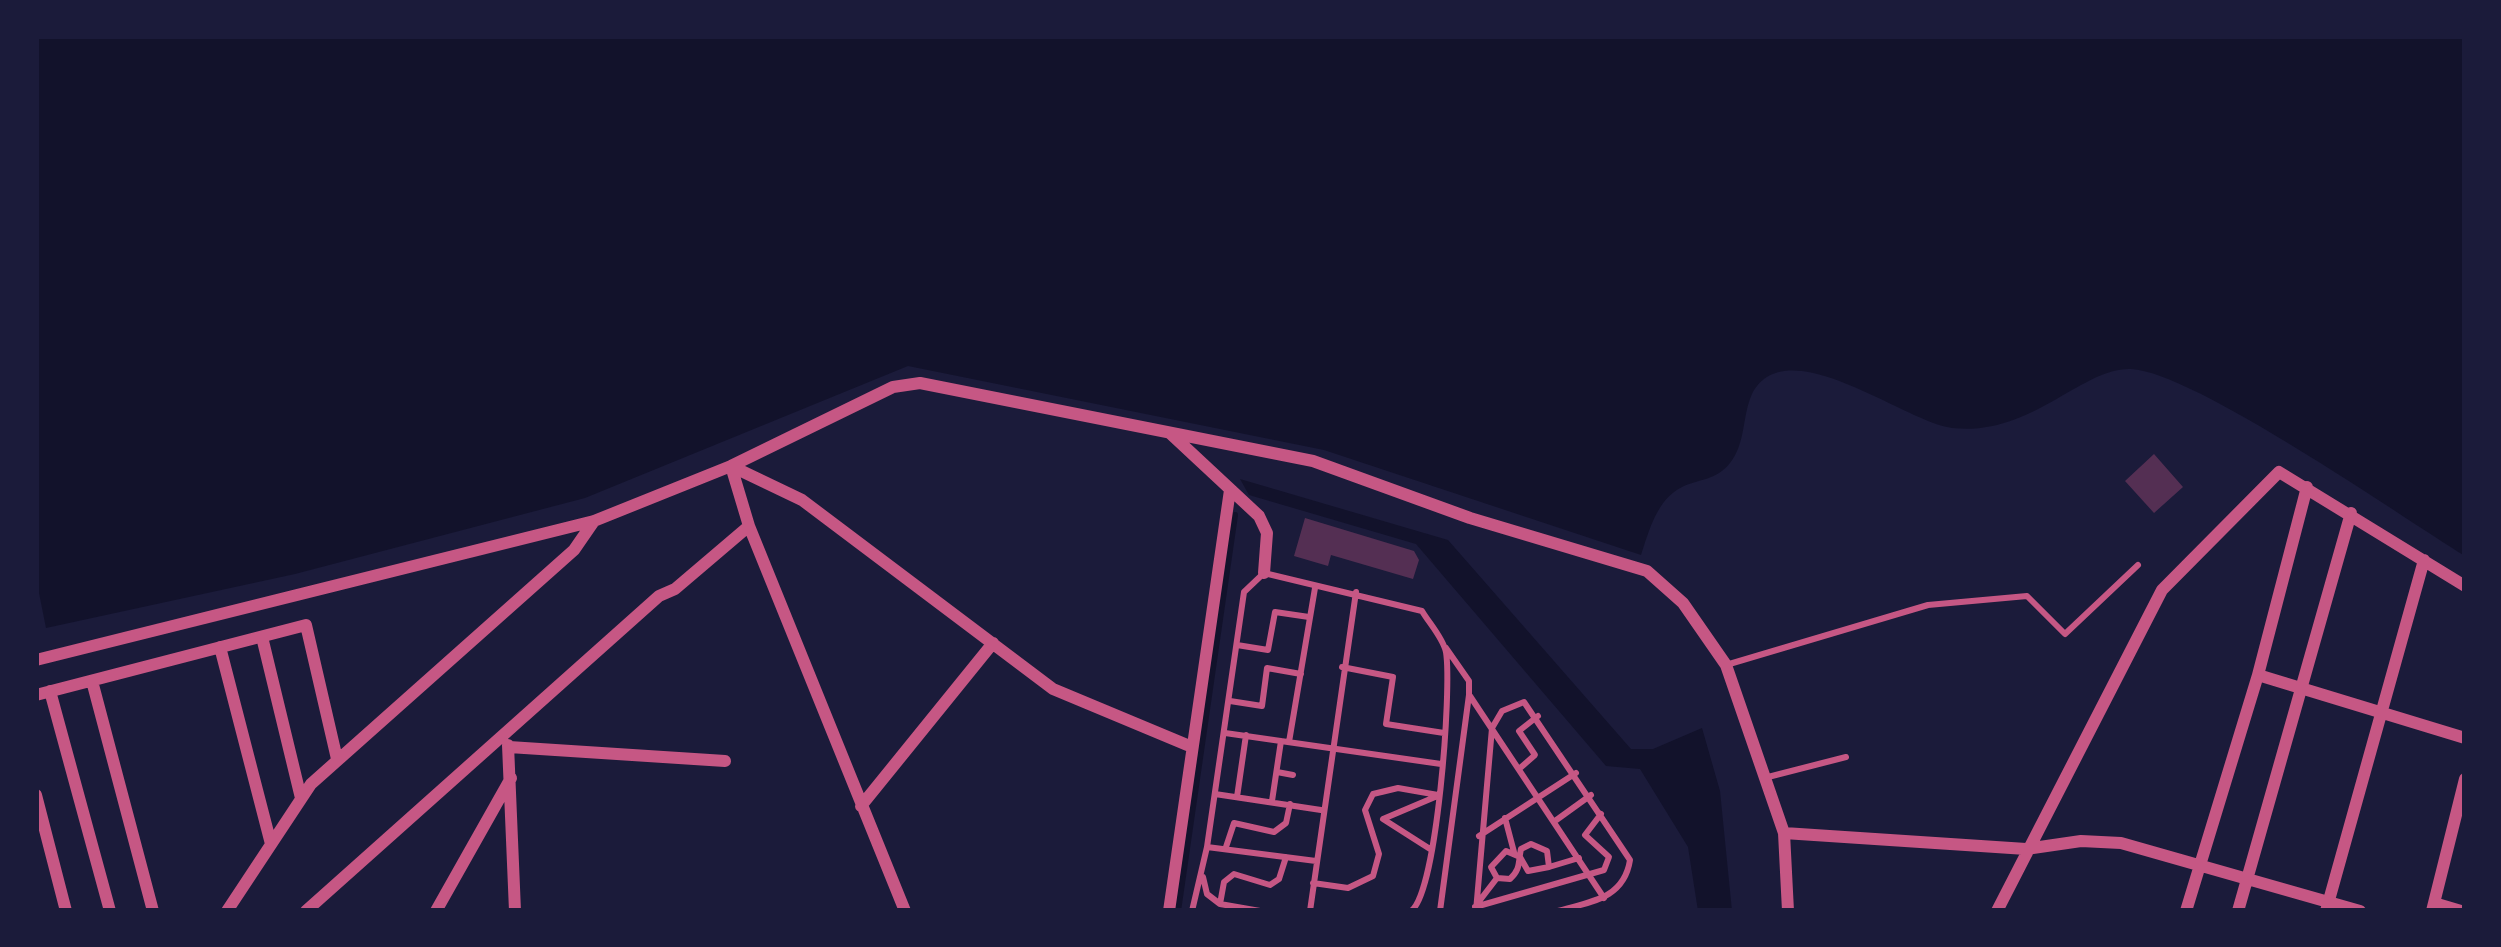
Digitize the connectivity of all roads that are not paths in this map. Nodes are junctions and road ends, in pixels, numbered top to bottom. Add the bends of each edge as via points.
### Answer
1 (1170, 433) junction
2 (731, 466) junction
3 (2307, 487) junction
4 (1230, 490) junction
5 (2350, 514) junction
6 (594, 521) junction
7 (749, 526) junction
8 (2424, 560) junction
9 (2138, 565) dead end
10 (1264, 573) junction
11 (2465, 586) edge
12 (1315, 588) junction
13 (1356, 592) junction
14 (1310, 617) junction
15 (262, 637) junction
16 (993, 643) junction
17 (1235, 645) junction
18 (220, 647) junction
19 (1446, 648) junction
20 (36, 660) edge
21 (1726, 665) junction
22 (1342, 668) junction
23 (1300, 674) junction
24 (2258, 675) junction
25 (92, 681) junction
26 (2303, 690) junction
27 (43, 693) edge
28 (1468, 694) junction
29 (1228, 701) junction
30 (2380, 714) junction
31 (1538, 716) junction
32 (1492, 728) junction
33 (1224, 733) junction
34 (1444, 734) junction
35 (1246, 735) junction
36 (2465, 738) edge
37 (506, 741) junction
38 (1285, 742) junction
39 (1192, 747) junction
40 (1331, 750) junction
41 (1846, 758) dead end
42 (337, 759) junction
43 (725, 761) dead end
44 (1441, 764) junction
45 (1520, 769) junction
46 (1276, 772) junction
47 (1576, 773) junction
48 (1293, 775) dead end
49 (511, 777) junction
50 (1764, 778) junction
51 (2465, 779) edge
52 (1215, 794) junction
53 (36, 795) edge
54 (1438, 795) junction
55 (1591, 795) junction
56 (1537, 796) junction
57 (1237, 797) junction
58 (301, 798) junction
59 (2463, 800) edge
60 (1272, 801) junction
61 (1290, 804) junction
62 (861, 806) junction
63 (1321, 810) junction
64 (1603, 813) junction
65 (1505, 818) junction
66 (1554, 822) junction
67 (1784, 833) junction
68 (1479, 836) junction
69 (271, 844) junction
70 (1207, 848) junction
71 (1226, 849) junction
72 (1431, 849) junction
73 (2026, 849) junction
74 (1517, 854) junction
75 (1286, 857) junction
76 (1579, 858) junction
77 (1316, 861) junction
78 (2199, 866) junction
79 (1549, 867) junction
80 (1203, 874) junction
81 (1497, 878) junction
82 (1591, 878) junction
83 (2248, 878) junction
84 (1313, 883) junction
85 (1604, 898) junction
86 (1220, 904) junction
87 (2327, 907) edge
88 (2433, 907) edge
89 (1475, 909) edge
90 (66, 911) edge
91 (110, 911) edge
92 (153, 911) edge
93 (227, 911) edge
94 (306, 911) edge
95 (436, 911) edge
96 (515, 911) edge
97 (905, 911) edge
98 (1169, 911) edge
99 (1192, 911) edge
100 (1260, 911) edge
101 (1310, 911) edge
102 (1411, 911) edge
103 (1440, 911) edge
104 (1558, 911) edge
105 (1788, 911) edge
106 (1997, 911) edge
107 (2186, 911) edge
108 (2238, 911) edge
109 (2360, 911) edge
110 (2461, 911) edge

1 - 2 street via 920,383 893,386
1 - 4 street
1 - 21 street via 1313,461 1648,572 1683,603
2 - 6 street
2 - 7 street
2 - 16 street via 802,500
3 - 5 street
3 - 24 street
3 - 73 street via 2279,472 2162,590
4 - 10 street via 1267,533
4 - 39 street
5 - 8 street
5 - 26 street
6 - 20 street
6 - 42 street via 574,550
7 - 37 street via 659,596
7 - 62 street
8 - 11 street
8 - 30 street
9 - 21 lane via 2065,634 2027,596 1968,601 1928,605
10 - 12 lane
10 - 17 lane via 1244,592
12 - 13 lane
12 - 14 lane
13 - 19 lane via 1422,611
13 - 22 lane
14 - 17 lane via 1275,612 1268,650
14 - 23 lane
15 - 18 street
15 - 42 street via 306,625
15 - 58 street
16 - 39 street via 1053,689
16 - 62 street
17 - 29 lane
18 - 25 street
18 - 69 street
19 - 28 lane via 1469,681
19 - 34 lane
21 - 50 street
22 - 34 lane via 1393,677 1386,724
22 - 40 lane
23 - 29 lane via 1268,668 1262,706
23 - 38 lane
24 - 26 street
24 - 78 street
25 - 27 street
25 - 92 street
26 - 30 street
26 - 83 street
27 - 91 street
28 - 32 lane
28 - 103 lane
29 - 33 lane
30 - 36 street
30 - 87 street
31 - 32 lane via 1513,702
31 - 45 lane via 1519,731 1535,755
31 - 47 lane
32 - 45 lane
32 - 68 lane
33 - 35 lane
33 - 52 lane
34 - 44 lane
35 - 38 lane
35 - 57 lane
37 - 43 street
37 - 49 street
37 - 94 street
38 - 40 lane
38 - 46 lane
39 - 98 street
40 - 44 lane
40 - 63 lane
41 - 50 lane
42 - 58 street
44 - 54 lane
45 - 56 lane
46 - 48 lane
46 - 60 lane
47 - 55 lane
47 - 56 lane
49 - 95 street
49 - 96 street
50 - 67 street
51 - 59 street
52 - 57 lane
52 - 70 lane
53 - 90 street
54 - 72 lane
54 - 72 lane via 1382,819
54 - 84 lane via 1398,788 1373,794 1365,810 1379,854 1372,876 1348,888
55 - 64 lane
55 - 66 lane
56 - 65 lane
56 - 66 lane
57 - 60 lane
58 - 69 street
59 - 88 street
60 - 61 lane
61 - 63 lane
61 - 71 lane via 1274,832 1234,823
62 - 97 street
63 - 77 lane
64 - 82 lane via 1586,835 1606,850 1609,865
64 - 85 lane via 1630,860 1625,879
65 - 68 lane
65 - 74 lane
66 - 76 lane
67 - 73 street
67 - 105 street
68 - 89 lane
69 - 93 street
70 - 71 lane
70 - 80 lane
71 - 75 lane
72 - 102 lane via 1422,898
73 - 78 street via 2121,843
73 - 106 street
74 - 79 lane via 1528,871
74 - 79 lane via 1539,846
74 - 81 lane via 1516,874
74 - 81 lane via 1500,853 1492,862
75 - 77 lane
75 - 86 lane via 1270,885 1234,874
76 - 79 lane
76 - 82 lane
77 - 84 lane
78 - 83 street
78 - 107 street
80 - 86 lane via 1207,894
80 - 99 lane
81 - 89 lane
82 - 85 lane
82 - 89 lane
83 - 87 street
83 - 108 street
84 - 101 lane
85 - 104 lane
86 - 100 lane
87 - 109 street
88 - 110 street

